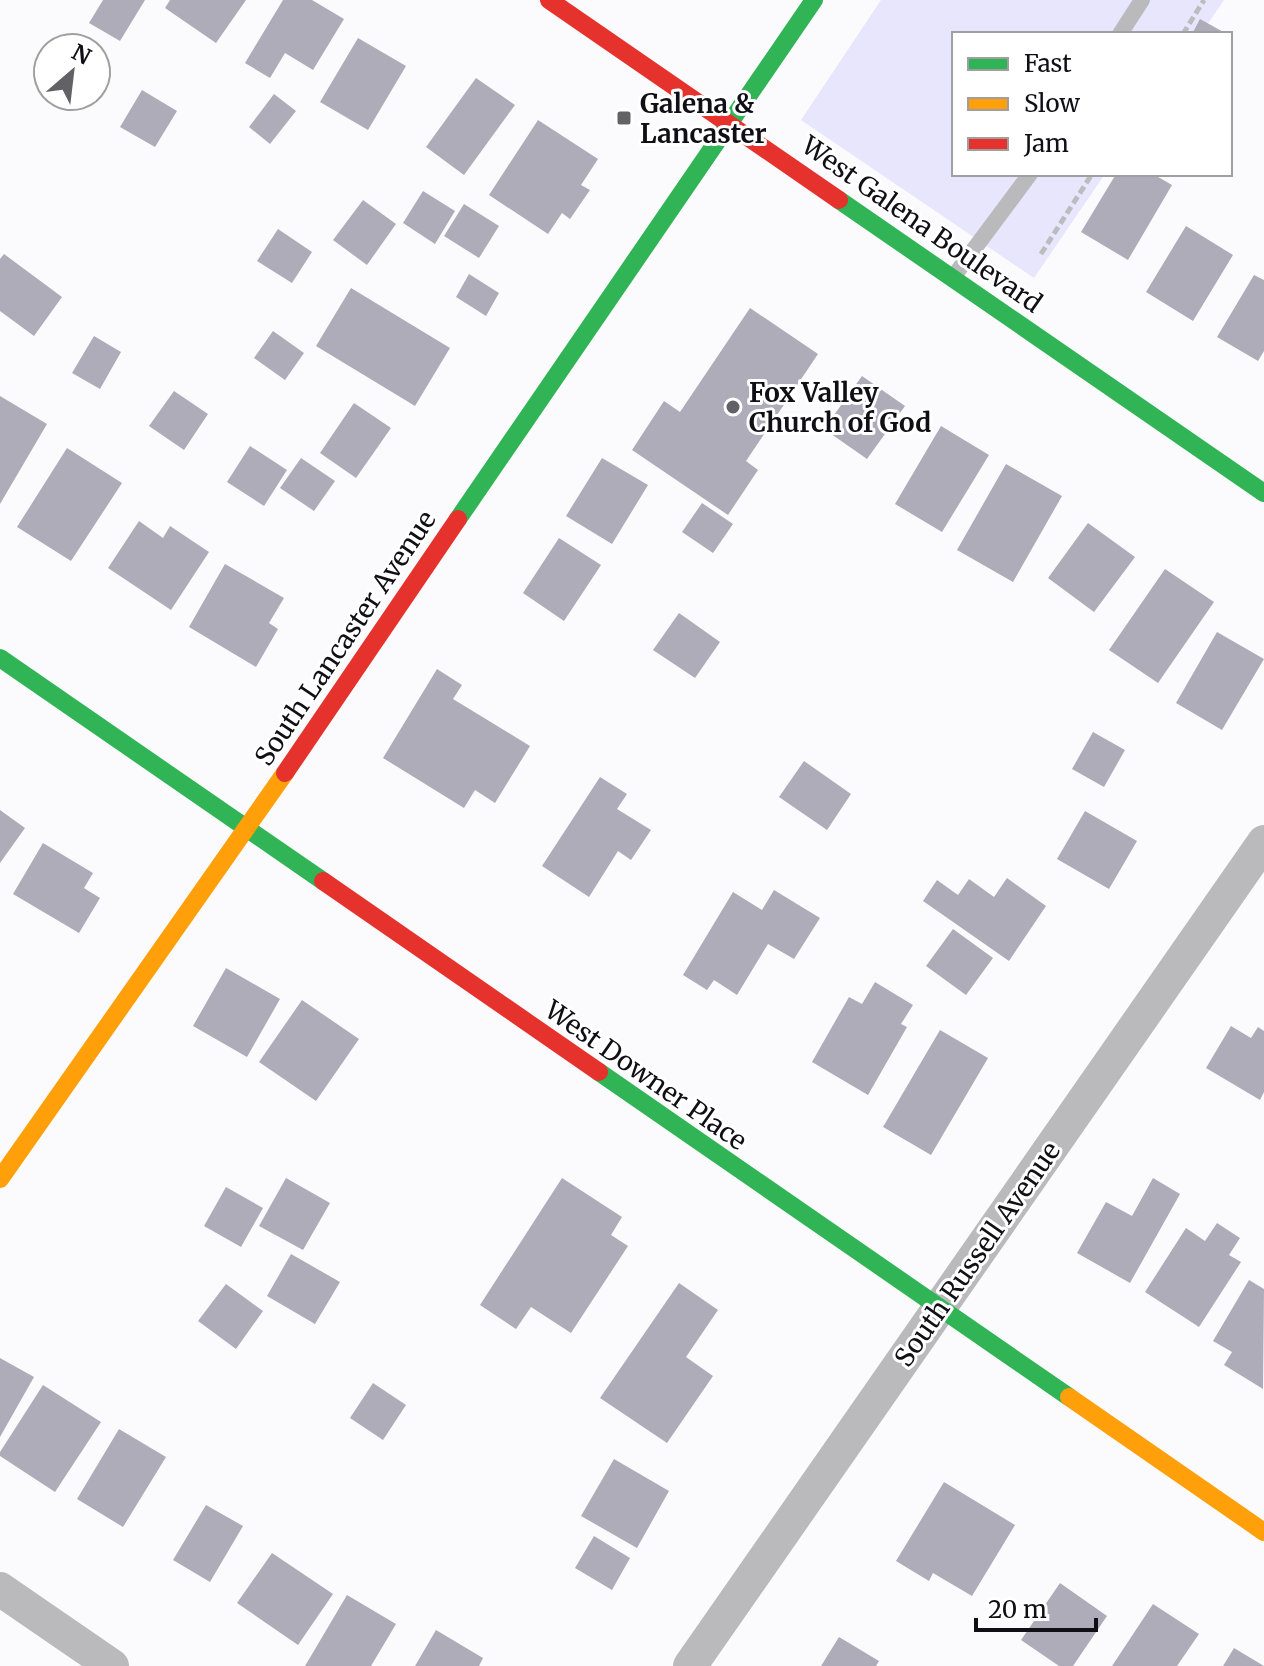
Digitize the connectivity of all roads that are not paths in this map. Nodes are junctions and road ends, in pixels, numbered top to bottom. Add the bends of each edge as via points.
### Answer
1 (549, 0) edge
2 (814, 0) edge
3 (1142, 0) edge
4 (1121, 32) edge
5 (730, 123) junction
6 (1029, 176) edge
7 (953, 277) junction
8 (1264, 493) edge
9 (0, 658) edge
10 (245, 828) junction
11 (1264, 842) edge
12 (0, 1179) edge
13 (939, 1309) junction
14 (1264, 1532) edge
15 (0, 1589) edge
16 (112, 1666) edge
17 (690, 1666) edge

1 - 5 street, West Galena Boulevard
2 - 5 street, South Lancaster Avenue
3 - 4 lane
5 - 7 street, West Galena Boulevard
5 - 10 street, South Lancaster Avenue
6 - 7 lane
7 - 8 street, West Galena Boulevard
9 - 10 street, West Downer Place
10 - 12 street, South Lancaster Avenue
10 - 13 street, West Downer Place
11 - 13 street, South Russell Avenue
13 - 14 street, West Downer Place
13 - 17 street, South Russell Avenue
15 - 16 street

